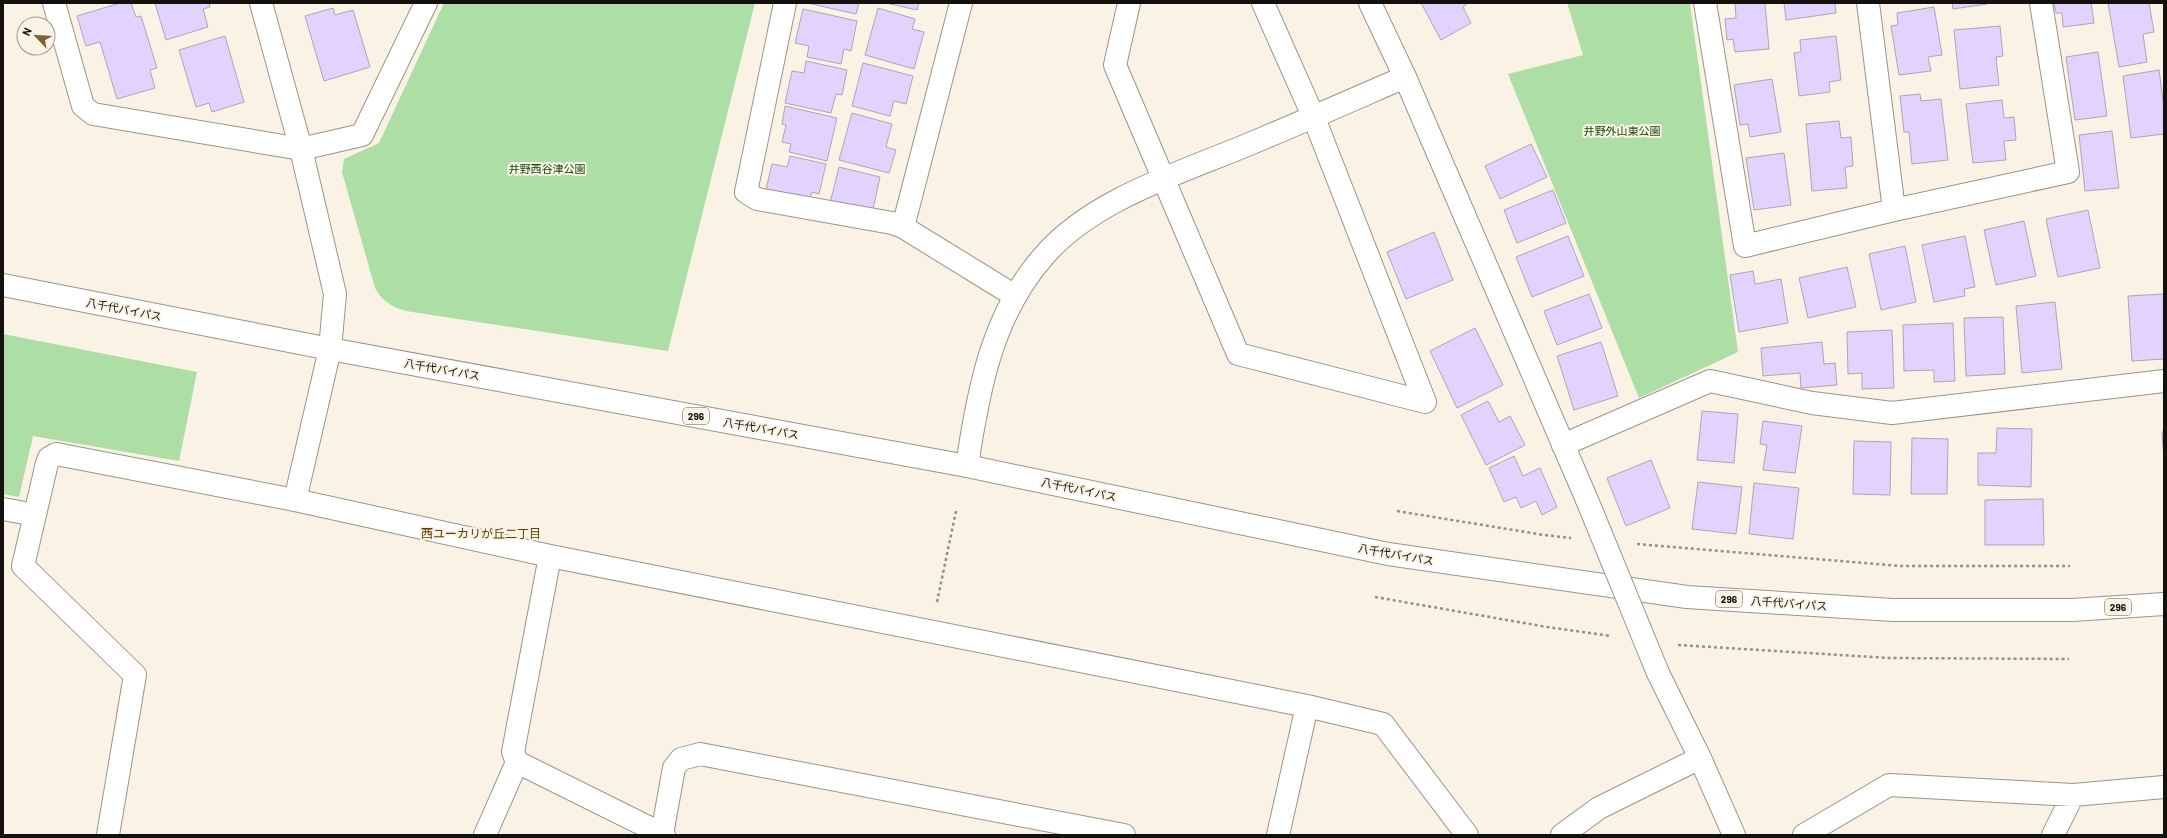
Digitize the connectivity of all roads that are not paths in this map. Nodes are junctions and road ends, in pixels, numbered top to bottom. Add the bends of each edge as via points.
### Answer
1 (54, 3) edge
2 (261, 3) edge
3 (426, 3) edge
4 (785, 3) edge
5 (961, 3) edge
6 (1129, 3) edge
7 (1263, 3) edge
8 (1370, 3) edge
9 (1705, 3) edge
10 (1868, 3) edge
11 (2041, 3) edge
12 (1405, 77) junction
13 (1314, 118) junction
14 (301, 149) junction
15 (1163, 179) junction
16 (1894, 210) junction
17 (903, 227) junction
18 (3, 285) edge
19 (1015, 296) junction
20 (330, 349) junction
21 (2164, 381) edge
22 (1563, 445) junction
23 (967, 466) junction
24 (296, 500) junction
25 (3, 509) edge
26 (35, 515) junction
27 (550, 556) junction
28 (2164, 604) edge
29 (1307, 706) junction
30 (1700, 758) junction
31 (517, 762) junction
32 (2164, 787) edge
33 (2073, 795) junction
34 (663, 834) edge
35 (108, 835) edge
36 (486, 835) edge
37 (1124, 835) edge
38 (1278, 835) edge
39 (1467, 835) edge
40 (1562, 835) edge
41 (1734, 835) edge
42 (1804, 835) edge
43 (2053, 835) edge

1 - 14 main road via 83,106 93,114
2 - 14 main road
3 - 14 main road via 362,135
4 - 17 main road via 746,192 757,199
5 - 17 main road
6 - 15 main road via 1115,65
7 - 13 main road
8 - 12 main road
9 - 16 main road via 1745,246
10 - 16 main road
11 - 16 main road via 2068,172
12 - 13 main road
12 - 22 main road
13 - 15 main road
13 - 15 main road via 1425,402 1238,354
14 - 20 main road via 335,294
15 - 19 main road via 1106,206 1071,230 1043,256
17 - 19 main road
18 - 20 main road, 八千代バイパス / 296
19 - 23 main road via 995,338 986,365
20 - 23 main road, 八千代バイパス / 296
20 - 24 main road
21 - 22 main road via 1892,413 1812,403 1710,381
22 - 30 main road, bridge via 1658,673
23 - 28 main road, 八千代バイパス / 296 via 1388,554 1687,597 1893,610 2072,610
24 - 26 main road via 56,454 49,458 47,463
24 - 27 main road
25 - 26 main road
26 - 35 main road via 23,566 136,676
27 - 29 main road
27 - 31 main road via 513,752
29 - 38 main road
29 - 39 main road via 1383,724
30 - 40 main road via 1599,808
30 - 41 main road
31 - 34 main road
31 - 36 main road
32 - 33 main road
33 - 42 main road via 1889,785
33 - 43 main road
34 - 37 main road via 674,768 681,759 700,754

